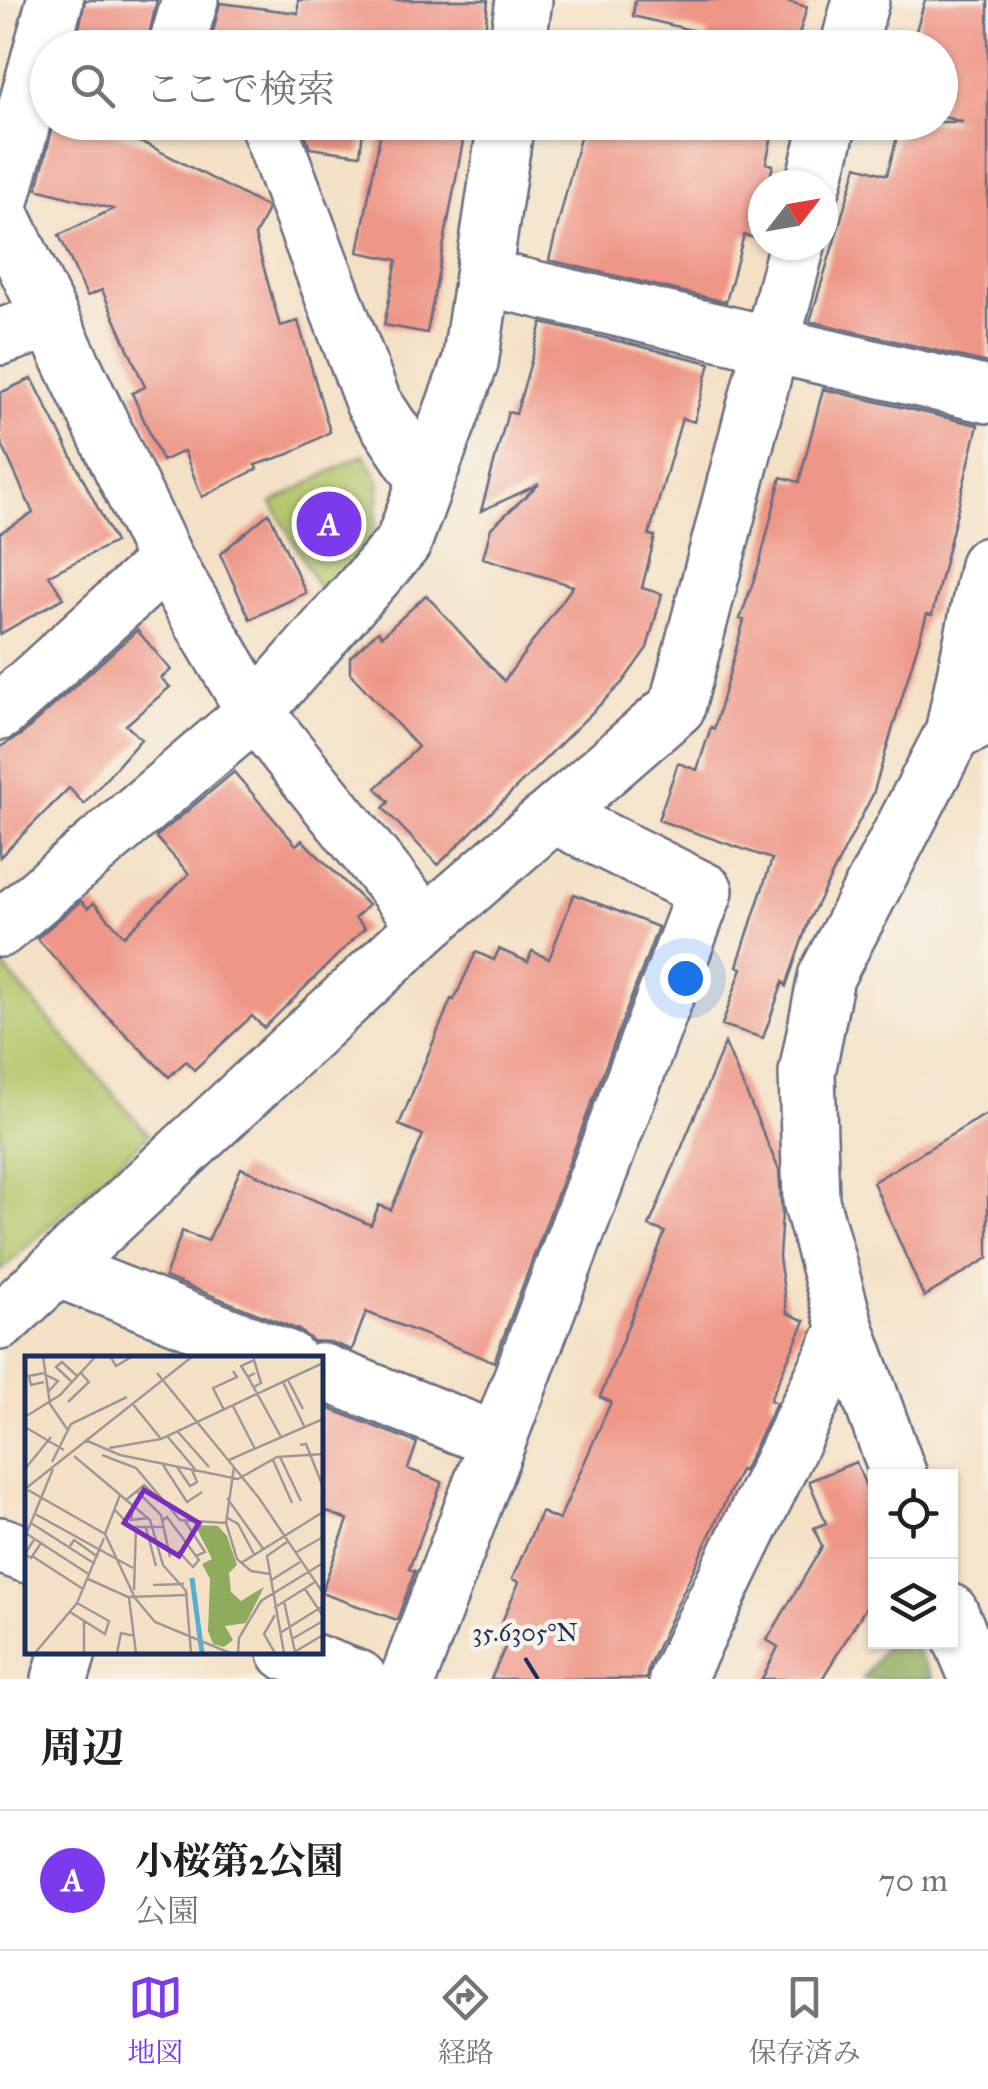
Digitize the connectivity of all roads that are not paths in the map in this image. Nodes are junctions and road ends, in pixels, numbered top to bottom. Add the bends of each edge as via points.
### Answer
1 (55, 0) edge
2 (190, 0) edge
3 (524, 0) edge
4 (861, 0) edge
5 (47, 30) edge
6 (181, 30) edge
7 (520, 30) edge
8 (853, 30) edge
9 (30, 95) edge
10 (275, 140) edge
11 (503, 140) edge
12 (824, 140) edge
13 (816, 170) edge
14 (0, 209) edge
15 (793, 260) edge
16 (482, 277) junction
17 (25, 328) edge
18 (772, 343) junction
19 (988, 395) edge
20 (426, 481) junction
21 (166, 561) junction
22 (988, 564) edge
23 (0, 712) edge
24 (255, 712) junction
25 (971, 725) edge
26 (553, 814) junction
27 (426, 926) junction
28 (0, 929) edge
29 (58, 1269) junction
30 (0, 1322) edge
31 (846, 1329) junction
32 (280, 1356) edge
33 (322, 1373) edge
34 (498, 1441) junction
35 (896, 1469) edge
36 (0, 1545) edge
37 (25, 1554) edge
38 (958, 1631) edge
39 (67, 1654) edge
40 (291, 1654) edge
41 (60, 1679) edge
42 (359, 1679) edge
43 (408, 1679) edge
44 (677, 1679) edge
45 (978, 1679) edge

1 - 5 street
2 - 6 street
3 - 7 street
4 - 8 street
9 - 14 street
10 - 20 street via 373,402
11 - 16 street
12 - 13 street
14 - 17 street
15 - 18 street
16 - 18 street
16 - 20 street via 470,363
17 - 21 street
18 - 19 street
18 - 26 street via 676,708
20 - 24 street via 403,543
21 - 23 street
21 - 24 street
22 - 25 street
24 - 27 street
24 - 28 street
25 - 31 street via 826,977 806,1073 810,1201
26 - 27 street
26 - 34 street via 705,890
27 - 29 street
29 - 30 street
29 - 32 street
31 - 35 street
31 - 44 street
33 - 34 street
34 - 43 street
36 - 37 street
38 - 45 street
39 - 41 street
40 - 42 street

